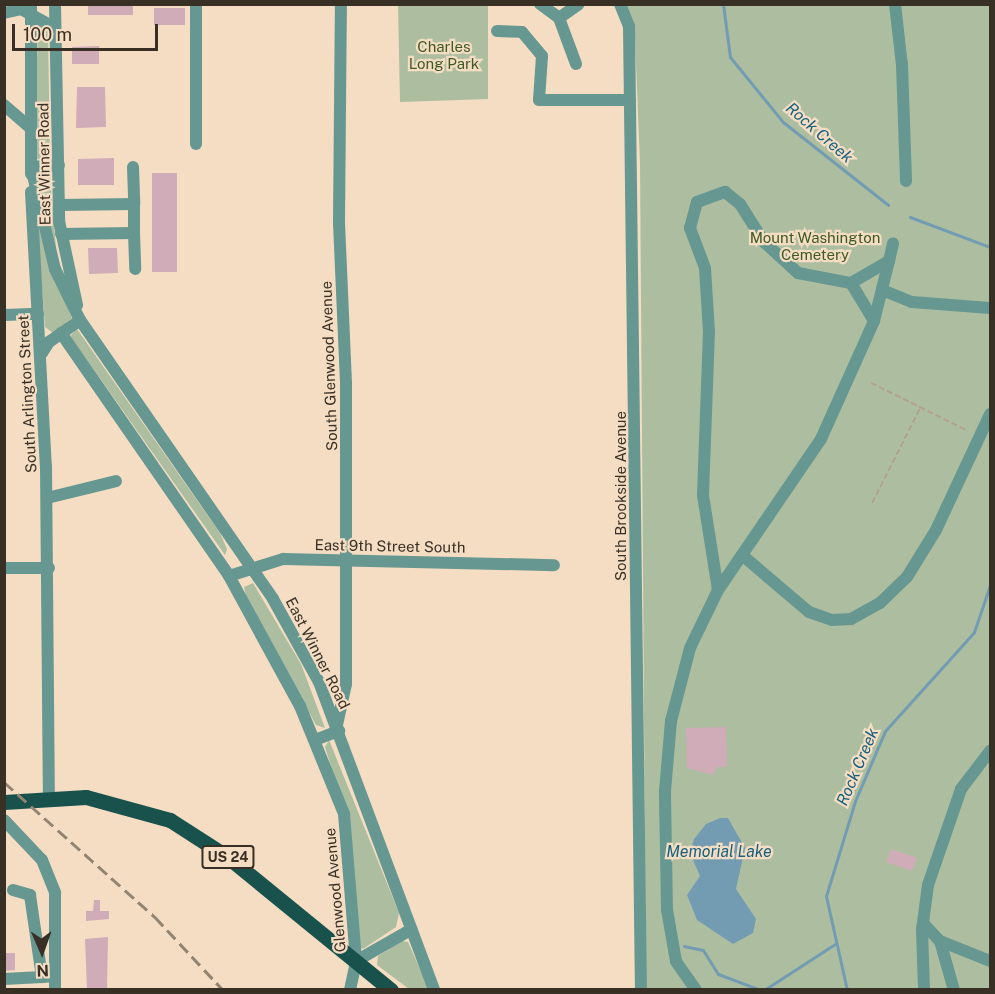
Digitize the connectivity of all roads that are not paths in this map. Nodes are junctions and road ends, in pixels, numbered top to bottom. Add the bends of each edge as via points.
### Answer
1 (55, 4) edge
2 (196, 4) edge
3 (340, 4) edge
4 (540, 4) edge
5 (579, 4) edge
6 (620, 4) edge
7 (895, 5) edge
8 (31, 9) edge
9 (4, 13) edge
10 (559, 18) junction
11 (497, 31) dead end
12 (56, 34) junction
13 (576, 64) dead end
14 (630, 100) junction
15 (4, 105) edge
16 (29, 127) junction
17 (196, 144) dead end
18 (59, 165) junction
19 (31, 167) junction
20 (133, 167) dead end
21 (906, 181) dead end
22 (134, 204) junction
23 (59, 205) junction
24 (134, 233) junction
25 (61, 234) junction
26 (893, 243) dead end
27 (889, 261) junction
28 (135, 269) dead end
29 (851, 283) junction
30 (882, 290) junction
31 (990, 308) edge
32 (38, 314) junction
33 (4, 315) edge
34 (80, 321) junction
35 (874, 321) junction
36 (61, 333) junction
37 (42, 353) junction
38 (990, 414) edge
39 (116, 481) dead end
40 (47, 498) junction
41 (742, 555) junction
42 (346, 559) junction
43 (554, 564) dead end
44 (250, 566) junction
45 (4, 568) edge
46 (49, 568) junction
47 (229, 576) junction
48 (718, 590) junction
49 (338, 728) junction
50 (315, 740) junction
51 (990, 751) edge
52 (49, 789) junction
53 (4, 802) edge
54 (4, 820) edge
55 (13, 890) dead end
56 (923, 923) junction
57 (412, 929) junction
58 (940, 941) junction
59 (356, 961) junction
60 (990, 961) edge
61 (430, 971) junction
62 (55, 976) junction
63 (42, 977) junction
64 (4, 979) edge
65 (55, 990) edge
66 (350, 990) edge
67 (391, 990) edge
68 (434, 990) edge
69 (444, 990) edge
70 (641, 990) edge
71 (696, 990) edge
72 (924, 990) edge
73 (954, 990) edge

1 - 12 street, East Winner Road
2 - 17 street
3 - 42 street, South Glenwood Avenue via 339,222 346,383
4 - 10 street
5 - 10 street
6 - 14 street, South Brookside Avenue via 629,26
7 - 21 street via 902,65
8 - 9 street via 17,8
8 - 12 street
8 - 16 street, South Arlington Street
10 - 13 street
11 - 14 street via 522,32 542,56 539,100
12 - 18 street, East Winner Road
14 - 70 street, South Brookside Avenue
15 - 16 street
16 - 19 street, South Arlington Street
18 - 19 street
18 - 23 street, East Winner Road
19 - 32 street, South Arlington Street
19 - 34 street, East Winner Road via 55,269
20 - 22 street
22 - 23 street
22 - 24 street
23 - 25 street, East Winner Road
24 - 25 street
24 - 28 street
25 - 34 street, East Winner Road
26 - 27 street
27 - 29 street
27 - 30 street
29 - 35 street
29 - 48 street via 798,273 764,242 740,204 725,192 696,202 690,228 705,268 709,332 703,495
30 - 31 street via 912,302
30 - 35 street
32 - 33 street
32 - 37 street, South Arlington Street
34 - 36 street
34 - 44 street, East Winner Road
35 - 41 street via 821,439
36 - 37 street
36 - 47 street
37 - 40 street, South Arlington Street
38 - 41 street via 936,530 907,577 880,603 851,619 832,620 809,612
39 - 40 street
40 - 46 street, South Arlington Street
41 - 48 street
42 - 43 street, East 9th Street South
42 - 44 street, East 9th Street South via 283,559
42 - 49 street, South Glenwood Avenue via 346,684
44 - 47 street, East 9th Street South
44 - 49 street, East Winner Road via 297,640
45 - 46 street
46 - 52 street, South Arlington Street
47 - 50 street
48 - 71 street via 690,648 671,721 665,791 667,910 676,961
49 - 50 street
49 - 57 street, East Winner Road
50 - 59 street, Glenwood Avenue via 344,814
51 - 56 street via 961,789 928,885
52 - 53 main road, US 24
52 - 59 main road, US 24 via 120,803 185,828
54 - 62 street via 50,876 57,911
55 - 63 street via 30,895 40,939
56 - 58 street
56 - 72 street
57 - 59 street
57 - 61 street, East Winner Road
58 - 60 street
58 - 73 street
59 - 66 street
59 - 67 main road, US 24
61 - 68 street, East Winner Road
61 - 69 street, East Winner Road
62 - 63 street
62 - 65 street
63 - 64 street

